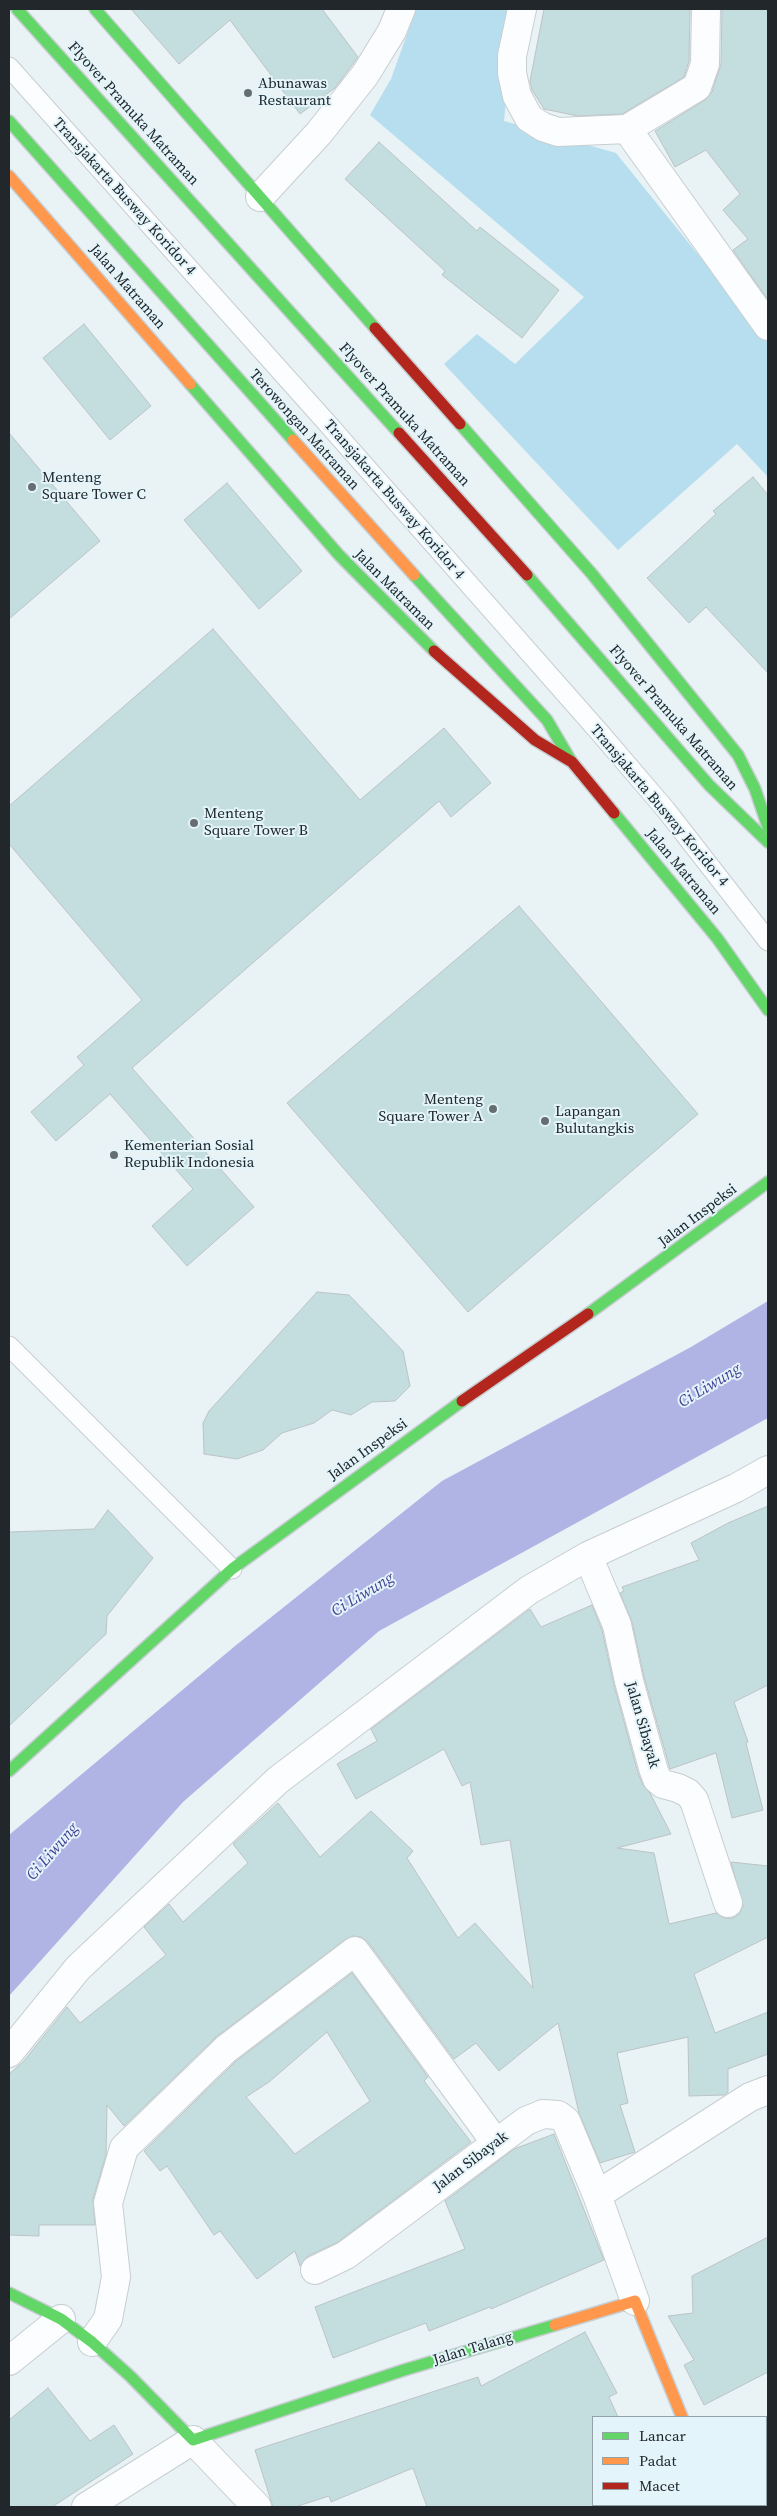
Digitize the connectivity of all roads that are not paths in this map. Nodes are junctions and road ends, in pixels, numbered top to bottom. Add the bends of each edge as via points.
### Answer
1 (17, 9) edge
2 (95, 9) edge
3 (401, 9) edge
4 (522, 9) edge
5 (706, 9) edge
6 (9, 67) edge
7 (9, 121) edge
8 (627, 129) junction
9 (9, 176) edge
10 (260, 197) junction
11 (768, 326) edge
12 (572, 762) junction
13 (768, 827) edge
14 (768, 842) edge
15 (768, 941) edge
16 (768, 1010) edge
17 (768, 1182) edge
18 (9, 1346) edge
19 (768, 1470) edge
20 (588, 1556) junction
21 (232, 1569) junction
22 (9, 1771) edge
23 (728, 1903) dead end
24 (9, 2053) edge
25 (768, 2090) edge
26 (496, 2143) junction
27 (597, 2195) junction
28 (315, 2270) dead end
29 (9, 2293) edge
30 (634, 2301) junction
31 (61, 2319) junction
32 (92, 2342) junction
33 (9, 2361) edge
34 (682, 2416) edge
35 (193, 2440) junction
36 (86, 2507) edge
37 (257, 2507) edge

1 - 14 main road, Flyover Pramuka Matraman via 569,621 709,785
2 - 10 main road
3 - 10 street via 392,31 365,75 319,133
4 - 8 street via 512,56 512,73 517,96 529,118 543,128 558,132
5 - 8 street via 705,64 697,88
6 - 15 lane, Transjakarta Busway Koridor 4 via 666,810
7 - 12 main road, Terowongan Matraman via 370,527 547,720
8 - 11 street
9 - 12 main road, Jalan Matraman via 339,555 426,644 535,740
10 - 13 main road via 592,574 702,710 738,755 755,789
12 - 16 main road, Jalan Matraman via 717,938
17 - 21 main road, Jalan Inspeksi via 622,1291 471,1394
18 - 21 lane
19 - 20 street
20 - 23 street, Jalan Sibayak via 617,1625 652,1768 663,1784 688,1793 694,1800
20 - 24 street via 529,1590 278,1780 78,1968
21 - 22 main road, Jalan Inspeksi
25 - 27 street via 750,2098
26 - 27 street, Jalan Sibayak via 526,2121 543,2114 558,2116 566,2121
26 - 28 street, Jalan Sibayak via 346,2255
26 - 32 street via 355,1951 226,2049 124,2148 108,2203 116,2277 108,2319
27 - 30 street, Jalan Sibayak
29 - 31 main road
30 - 34 main road
30 - 35 main road, Jalan Talang via 404,2370
31 - 32 main road
31 - 33 street
32 - 35 main road
35 - 36 street
35 - 37 street

